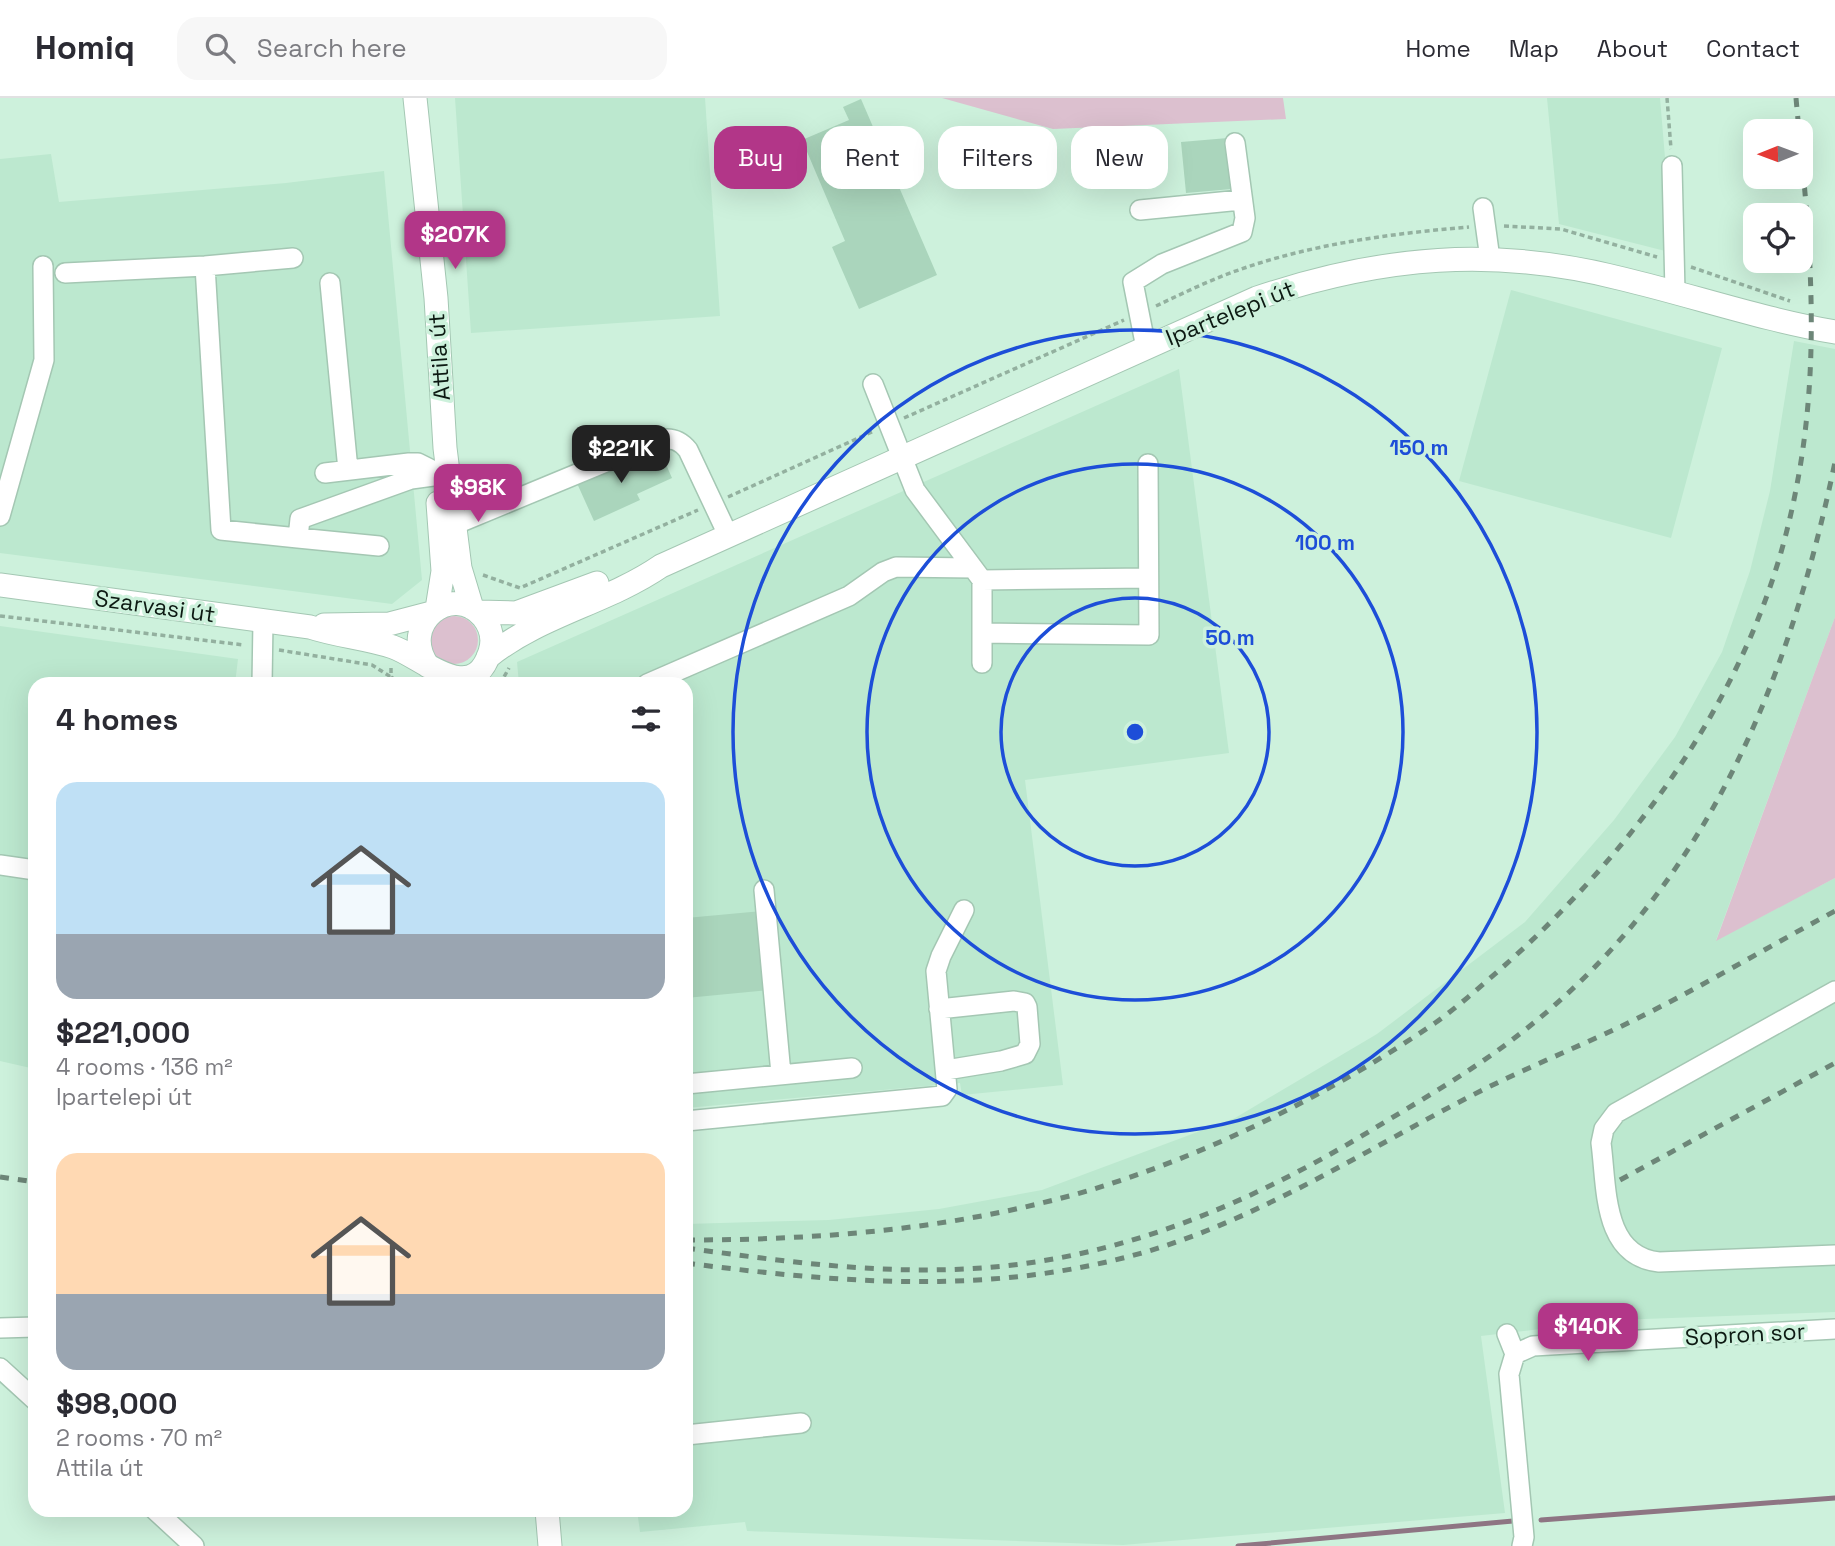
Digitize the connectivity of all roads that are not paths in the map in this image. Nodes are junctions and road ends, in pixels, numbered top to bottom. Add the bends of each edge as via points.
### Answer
1 (415, 98) edge
2 (1235, 143) dead end
3 (1672, 166) road end
4 (1241, 200) junction
5 (1483, 208) dead end
6 (1140, 210) dead end
7 (293, 258) dead end
8 (1490, 259) junction
9 (43, 266) dead end
10 (205, 266) junction
11 (65, 273) dead end
12 (330, 283) dead end
13 (1675, 292) junction
14 (1835, 332) edge
15 (1146, 348) junction
16 (873, 384) dead end
17 (902, 457) junction
18 (1148, 464) dead end
19 (348, 470) junction
20 (325, 473) dead end
21 (444, 474) junction
22 (4, 491) edge
23 (0, 516) edge
24 (456, 524) junction
25 (728, 535) junction
26 (298, 538) junction
27 (379, 546) dead end
28 (661, 566) junction
29 (977, 574) junction
30 (1148, 578) junction
31 (0, 585) edge
32 (475, 610) junction
33 (434, 611) junction
34 (263, 621) junction
35 (310, 627) junction
36 (982, 634) junction
37 (982, 663) dead end
38 (485, 669) edge
39 (437, 674) edge
40 (262, 677) edge
41 (663, 677) edge
42 (0, 865) edge
43 (28, 869) edge
44 (764, 890) dead end
45 (964, 910) dead end
46 (1835, 992) edge
47 (939, 1009) junction
48 (852, 1068) dead end
49 (946, 1070) junction
50 (781, 1074) junction
51 (693, 1083) edge
52 (693, 1120) edge
53 (1835, 1255) edge
54 (28, 1326) edge
55 (0, 1328) edge
56 (1835, 1329) edge
57 (1507, 1334) dead end
58 (1515, 1354) junction
59 (0, 1368) edge
60 (28, 1394) edge
61 (801, 1423) dead end
62 (693, 1434) edge
63 (163, 1517) edge
64 (548, 1517) edge
65 (194, 1546) edge
66 (550, 1546) edge
67 (1521, 1546) edge

1 - 21 main road, Attila út via 436,298
2 - 4 street
3 - 13 street
4 - 6 street
4 - 15 street via 1242,232 1162,264 1133,282
5 - 8 street
7 - 10 street
8 - 13 main road, Ipartelepi út via 1588,271
8 - 15 main road, Ipartelepi út via 1408,261 1329,275 1258,298
9 - 22 street via 44,360
10 - 11 street
10 - 26 street via 221,530
12 - 19 street
13 - 14 main road, Ipartelepi út
15 - 17 main road, Ipartelepi út
16 - 17 street
17 - 25 main road, Ipartelepi út
17 - 29 street via 915,490
18 - 30 street
19 - 20 street
19 - 21 street via 418,463
21 - 24 main road, Attila út
21 - 26 street via 411,478 300,519
21 - 33 main road, Attila út via 438,499 443,571
22 - 23 street
24 - 25 street via 670,438 688,450
24 - 32 main road, Attila út via 460,568
25 - 28 main road, Ipartelepi út
26 - 27 street
28 - 32 main road via 633,571 516,613
28 - 38 main road via 640,580 537,625
29 - 30 street
29 - 36 street
29 - 41 street via 896,567 849,596
30 - 36 street via 1149,635
31 - 34 main road, Szarvasi út
32 - 33 main road via 454,604
32 - 38 main road via 492,638
33 - 35 main road via 389,624
33 - 39 main road via 418,639 419,649
34 - 35 main road, Szarvasi út
34 - 40 street
35 - 39 main road via 390,646
36 - 37 street
38 - 39 main road via 467,676
42 - 43 street
44 - 50 street
45 - 47 street via 937,964
46 - 53 street via 1616,1112 1601,1143 1614,1227 1635,1257 1659,1262
47 - 49 street
47 - 49 street via 1020,1001 1027,1007 1030,1044 1025,1054
48 - 50 street
49 - 52 street via 947,1089 937,1097
50 - 51 street
54 - 55 street
56 - 58 street, Sopron sor via 1532,1346
57 - 58 street
58 - 67 street via 1509,1374 1524,1537
59 - 60 street
61 - 62 street
63 - 65 street
64 - 66 main road

